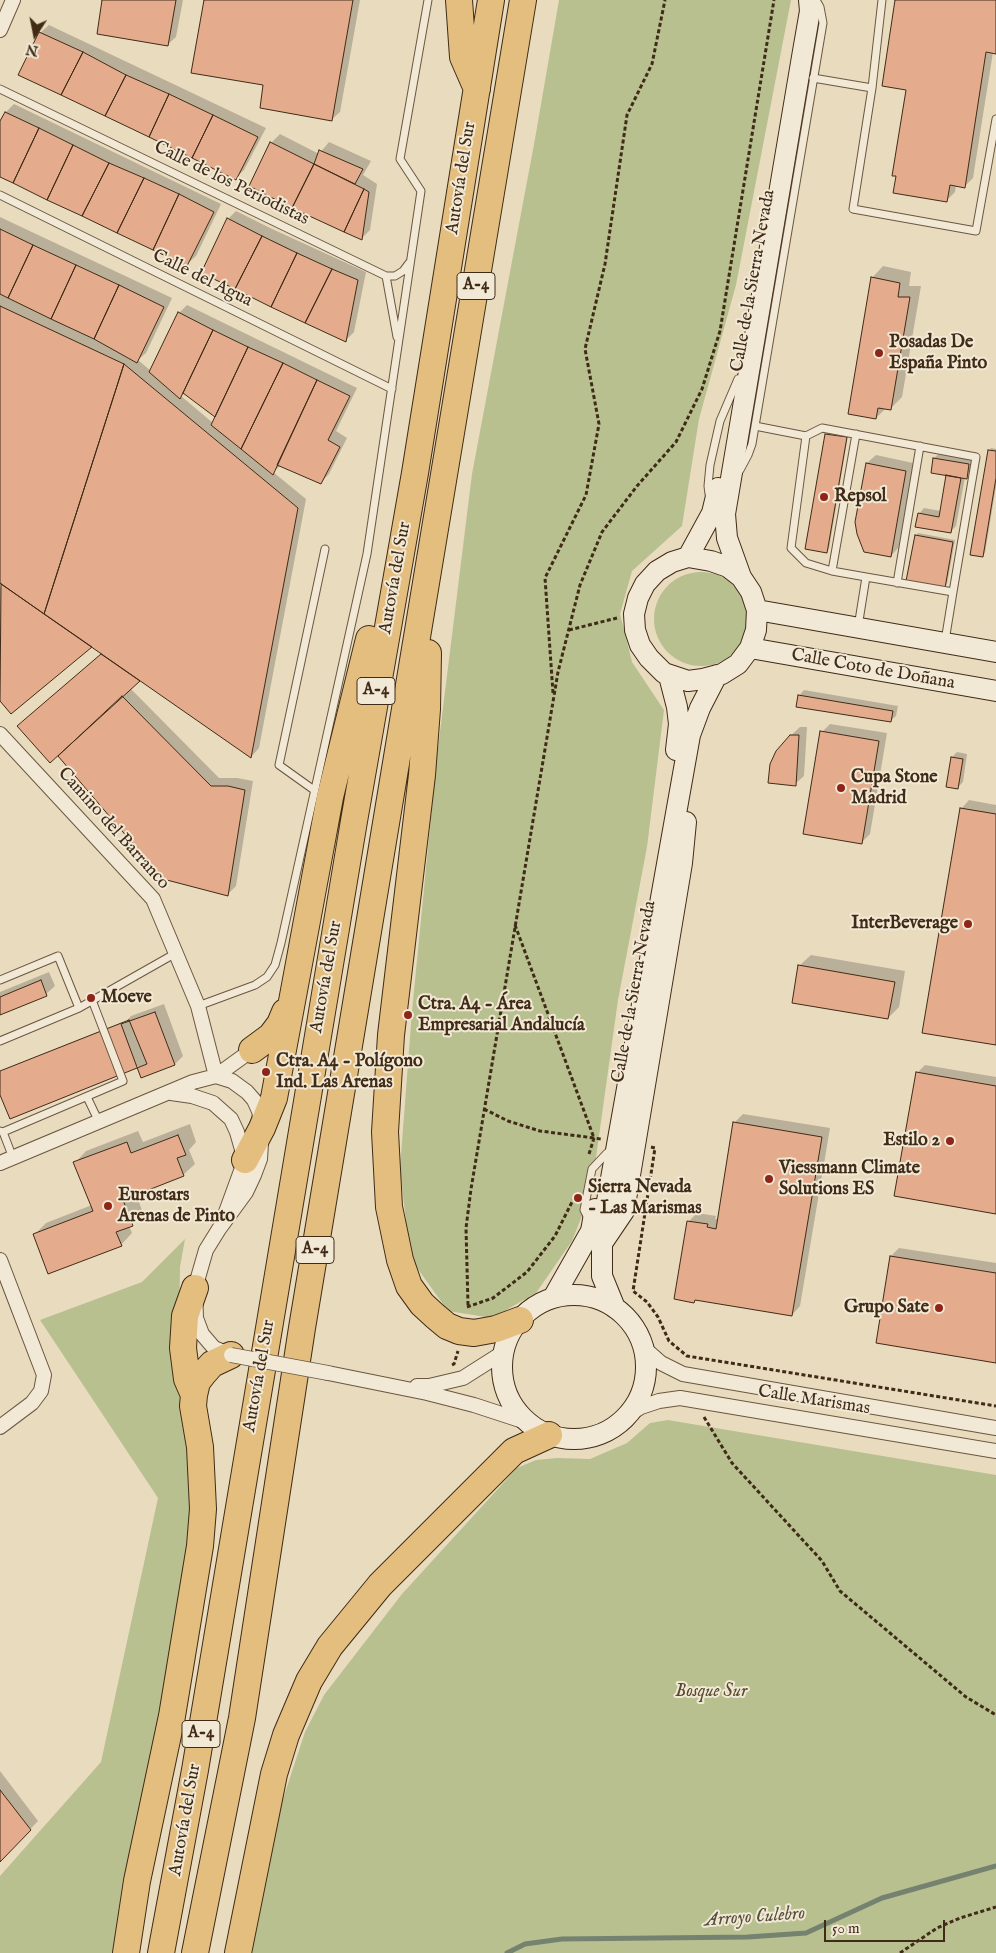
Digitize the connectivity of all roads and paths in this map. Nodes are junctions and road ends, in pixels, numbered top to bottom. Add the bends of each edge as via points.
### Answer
1 (13, 0) edge
2 (428, 0) edge
3 (460, 0) edge
4 (492, 0) edge
5 (524, 0) edge
6 (665, 0) edge
7 (774, 0) edge
8 (802, 0) edge
9 (809, 0) edge
10 (816, 0) edge
11 (882, 0) edge
12 (0, 30) edge
13 (813, 78) junction
14 (872, 88) junction
15 (0, 89) edge
16 (477, 89) junction
17 (996, 120) edge
18 (0, 195) edge
19 (411, 260) junction
20 (386, 276) junction
21 (398, 345) junction
22 (392, 389) junction
23 (755, 426) junction
24 (856, 434) junction
25 (806, 436) junction
26 (920, 446) junction
27 (729, 487) junction
28 (325, 549) dead end
29 (688, 557) junction
30 (399, 562) junction
31 (832, 571) junction
32 (428, 572) junction
33 (741, 577) junction
34 (866, 577) junction
35 (897, 583) junction
36 (953, 592) junction
37 (757, 610) junction
38 (634, 614) junction
39 (857, 628) junction
40 (568, 630) junction
41 (945, 643) junction
42 (750, 648) junction
43 (996, 652) edge
44 (669, 676) junction
45 (717, 676) junction
46 (996, 691) edge
47 (553, 699) junction
48 (700, 708) junction
49 (0, 734) edge
50 (314, 790) junction
51 (515, 924) junction
52 (176, 952) junction
53 (0, 980) edge
54 (292, 998) junction
55 (92, 1000) junction
56 (198, 1006) junction
57 (79, 1008) junction
58 (0, 1040) edge
59 (252, 1050) joint
60 (216, 1076) junction
61 (170, 1092) junction
62 (88, 1097) junction
63 (213, 1103) junction
64 (484, 1109) junction
65 (99, 1122) junction
66 (262, 1128) junction
67 (2, 1132) edge
68 (603, 1143) junction
69 (635, 1144) junction
70 (13, 1158) junction
71 (245, 1160) junction
72 (587, 1163) dead end
73 (0, 1164) edge
74 (575, 1196) dead end
75 (218, 1228) junction
76 (599, 1233) junction
77 (0, 1260) edge
78 (195, 1288) junction
79 (553, 1298) junction
80 (468, 1305) junction
81 (615, 1308) junction
82 (520, 1320) junction
83 (459, 1331) junction
84 (644, 1348) junction
85 (504, 1352) junction
86 (231, 1355) junction
87 (448, 1367) dead end
88 (396, 1386) junction
89 (194, 1396) junction
90 (693, 1400) junction
91 (996, 1406) edge
92 (628, 1415) junction
93 (0, 1427) edge
94 (996, 1428) edge
95 (539, 1429) junction
96 (996, 1451) edge
97 (237, 1515) junction
98 (996, 1715) edge
99 (996, 1907) edge
100 (131, 1925) junction
101 (199, 1945) edge
102 (126, 1953) edge
103 (161, 1953) edge
104 (238, 1953) edge
105 (900, 1953) edge

1 - 12 street
2 - 19 lane via 400,159 421,191
3 - 16 highway via 463,56
4 - 16 highway, Autovía del Sur / A-4
5 - 32 highway, Autovía del Sur / A-4
6 - 47 path via 652,64 627,115 605,264 585,350 599,424 586,495 545,578
7 - 40 path via 720,331 702,389 676,442 602,532 580,585
8 - 29 main road, Calle de la Sierra Nevada via 718,490 712,513
9 - 27 main road via 810,11
10 - 13 lane via 822,24
11 - 14 lane
13 - 14 lane
13 - 23 lane
14 - 17 lane via 853,209 976,231
15 - 20 lane, Calle de los Periodistas
16 - 30 highway, Autovía del Sur / A-4
18 - 22 lane, Calle del Agua
19 - 20 lane via 403,271 395,276
19 - 21 lane
20 - 21 lane
21 - 22 lane
22 - 50 lane via 367,554
23 - 25 lane
23 - 27 lane via 748,455
24 - 25 lane via 822,428
24 - 26 lane
24 - 31 lane
25 - 31 lane via 791,548 806,563
26 - 35 lane
26 - 36 lane via 976,457
27 - 33 main road via 725,514 727,538
28 - 50 lane via 279,764
29 - 33 main road via 711,560
29 - 38 main road via 657,571 645,584
30 - 54 highway via 381,599 369,636 330,797
30 - 97 highway, Autovía del Sur / A-4
31 - 34 lane
32 - 83 highway via 427,709 423,766 392,1035 385,1132 389,1207 409,1286 422,1304 447,1326
32 - 101 highway, Autovía del Sur / A-4 via 302,1328 242,1718
33 - 37 main road
34 - 35 lane
34 - 39 lane
35 - 36 lane
36 - 41 lane
37 - 39 main road
37 - 42 main road via 756,630
38 - 40 path
38 - 44 main road via 640,645
39 - 41 main road
40 - 47 path
41 - 43 main road
42 - 45 main road via 738,664
42 - 46 main road, Calle Coto de Doñana
44 - 45 main road via 688,681
44 - 68 main road, Calle de la Sierra Nevada via 677,707 677,743
45 - 48 main road
47 - 51 path
48 - 69 main road via 682,863
48 - 76 main road via 690,735
49 - 52 street, Camino del Barranco via 154,899
50 - 56 lane via 275,965 268,977 255,985
51 - 64 path
51 - 68 path
52 - 55 lane
52 - 56 street, Camino del Barranco
53 - 57 lane via 58,956
54 - 59 highway via 271,1036
54 - 66 highway via 274,1098
55 - 57 lane
55 - 62 lane via 123,1081
56 - 60 street, Camino del Barranco
57 - 58 lane
59 - 60 street
60 - 61 street
60 - 63 street via 212,1086
60 - 66 street via 232,1081 247,1092 259,1111
61 - 63 street
61 - 65 street
62 - 65 lane
62 - 67 lane
63 - 71 street via 231,1119
64 - 68 path via 508,1121
64 - 80 path via 466,1228
65 - 70 street
66 - 71 highway
66 - 75 street via 260,1159 254,1175 246,1192
67 - 70 lane
68 - 72 path
68 - 76 main road, Calle de la Sierra Nevada
69 - 76 main road via 624,1211
69 - 91 path via 655,1148 633,1290 658,1317 669,1341 687,1356
70 - 73 street
71 - 75 street
74 - 80 path via 555,1236 527,1272 493,1298
75 - 78 street via 206,1250
76 - 79 main road, Calle de la Sierra Nevada via 591,1231
76 - 81 main road, Calle de la Sierra Nevada via 602,1276
77 - 93 street via 44,1375 41,1391 32,1403
78 - 86 street via 196,1318 202,1334 214,1348
78 - 89 highway via 185,1316 183,1348 187,1379
79 - 81 main road via 585,1296
79 - 82 main road
80 - 83 path
81 - 84 main road via 638,1333
82 - 83 highway via 483,1332
82 - 85 main road
83 - 87 path via 454,1364
84 - 92 main road via 646,1377 636,1404
84 - 94 street, Calle Marismas via 661,1363 683,1374
85 - 88 street via 463,1378 429,1386
85 - 95 main road via 502,1365 506,1391 515,1409
86 - 88 street, bridge
86 - 89 highway via 212,1364 197,1382
88 - 95 street via 474,1405
89 - 100 highway via 200,1446 200,1546 172,1716
90 - 92 street, Calle Marismas via 659,1401
90 - 96 street, Calle Marismas
90 - 98 path via 732,1463 822,1561 840,1592 966,1697
92 - 95 main road via 600,1435 583,1439 566,1439
95 - 104 highway via 380,1585 330,1646 305,1690 274,1774
97 - 100 highway via 214,1575 188,1714
97 - 103 highway, Autovía del Sur / A-4
99 - 105 path via 937,1928
100 - 102 highway

